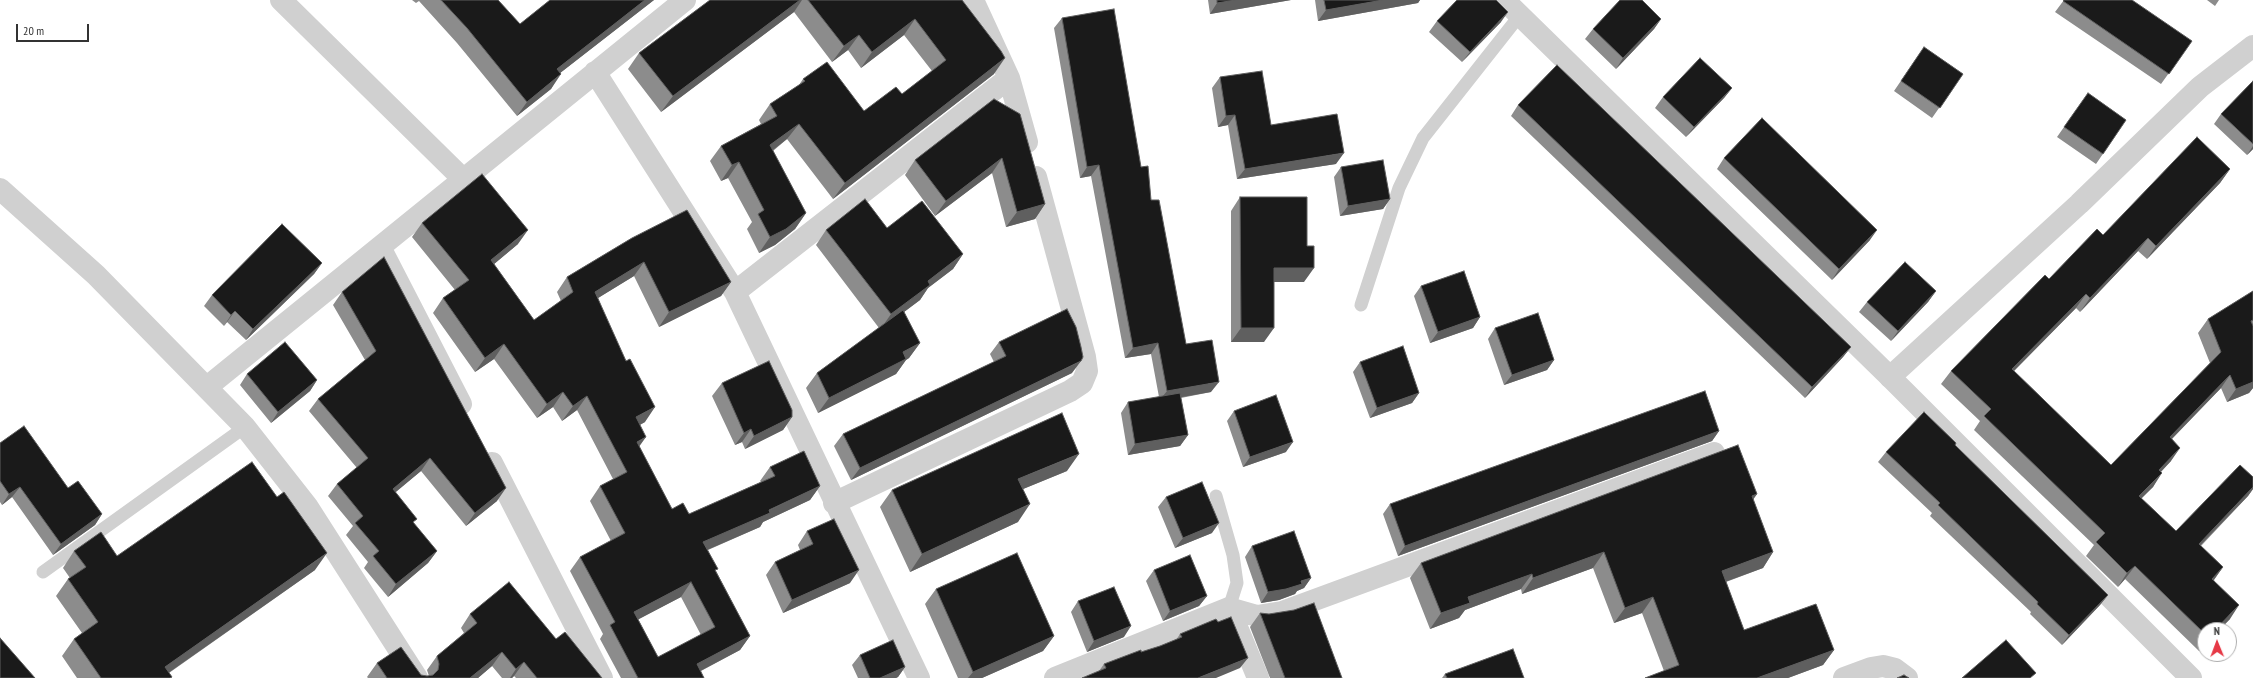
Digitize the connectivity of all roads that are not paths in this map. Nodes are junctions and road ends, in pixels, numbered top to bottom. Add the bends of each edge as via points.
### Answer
1 (282, 0) edge
2 (685, 0) edge
3 (973, 0) edge
4 (1504, 0) edge
5 (1520, 16) junction
6 (2253, 46) edge
7 (595, 72) junction
8 (1009, 78) junction
9 (463, 180) junction
10 (0, 189) edge
11 (380, 247) junction
12 (735, 292) junction
13 (1361, 305) dead end
14 (1890, 377) junction
15 (207, 387) junction
16 (471, 424) edge
17 (245, 427) junction
18 (482, 445) edge
19 (1714, 453) edge
20 (1216, 496) dead end
21 (834, 503) junction
22 (43, 572) dead end
23 (1229, 608) junction
24 (2188, 677) edge
25 (417, 678) edge
26 (602, 678) edge
27 (920, 678) edge
28 (1055, 678) edge
29 (1258, 678) edge
30 (1844, 678) edge
31 (1907, 678) edge

1 - 9 street
2 - 7 street
3 - 8 street
4 - 5 street
5 - 13 lane via 1423,138 1399,188
5 - 14 street
6 - 14 street via 2200,87 2080,204
7 - 9 street
7 - 12 street
8 - 12 street
8 - 21 street via 1087,371 1082,383 1070,391
9 - 11 street
10 - 15 street via 96,275
11 - 15 street
11 - 16 street
12 - 21 street
14 - 24 street
15 - 17 street
17 - 22 lane
17 - 25 street via 307,506
18 - 26 street
19 - 23 street via 1282,612 1257,616
20 - 23 lane via 1233,555 1237,583
21 - 27 street
23 - 28 street
23 - 29 street
30 - 31 street via 1883,666 1895,669

